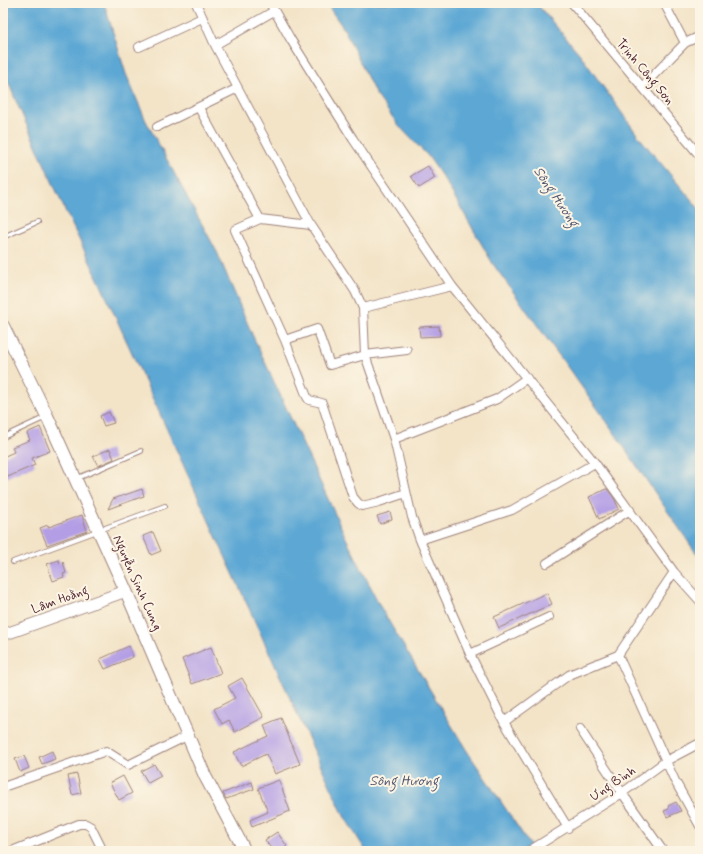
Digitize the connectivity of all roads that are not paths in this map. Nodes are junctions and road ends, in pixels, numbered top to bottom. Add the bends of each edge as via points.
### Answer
1 (196, 3) edge
2 (270, 3) edge
3 (572, 3) edge
4 (664, 3) edge
5 (274, 11) junction
6 (202, 18) junction
7 (700, 36) edge
8 (685, 43) junction
9 (215, 45) junction
10 (139, 47) dead end
11 (646, 82) dead end
12 (238, 88) junction
13 (199, 108) junction
14 (158, 127) dead end
15 (700, 156) edge
16 (260, 219) junction
17 (38, 222) dead end
18 (311, 225) junction
19 (3, 237) edge
20 (452, 286) junction
21 (363, 308) junction
22 (3, 326) edge
23 (285, 340) junction
24 (407, 350) dead end
25 (365, 355) junction
26 (527, 378) junction
27 (47, 416) junction
28 (3, 437) edge
29 (394, 439) junction
30 (141, 451) dead end
31 (595, 463) junction
32 (75, 479) junction
33 (406, 493) junction
34 (165, 506) dead end
35 (630, 510) junction
36 (99, 532) junction
37 (420, 540) junction
38 (13, 562) dead end
39 (547, 563) dead end
40 (674, 572) junction
41 (126, 591) junction
42 (700, 601) edge
43 (549, 617) dead end
44 (3, 635) edge
45 (470, 654) junction
46 (618, 655) junction
47 (504, 722) junction
48 (580, 729) dead end
49 (187, 736) junction
50 (700, 743) edge
51 (666, 761) junction
52 (3, 787) edge
53 (622, 793) junction
54 (700, 826) edge
55 (568, 828) junction
56 (12, 851) edge
57 (103, 851) edge
58 (245, 851) edge
59 (529, 851) edge
60 (663, 851) edge

1 - 6 street
2 - 5 street
3 - 15 street, Trịnh Công Sơn
4 - 8 street
5 - 9 street
5 - 20 street via 353,139
6 - 9 street
6 - 10 street
7 - 8 street
8 - 11 street
9 - 12 street
12 - 13 street
12 - 18 street
13 - 14 street
13 - 16 street
16 - 18 street
16 - 23 street via 236,230
17 - 19 lane
18 - 21 street
20 - 21 street
20 - 26 street
21 - 25 street
22 - 27 main road, Nguyễn Sinh Cung
23 - 25 street via 317,329 330,365
23 - 33 street via 307,397 322,404 353,497 362,506
24 - 25 street
25 - 29 street
26 - 29 street via 497,399
26 - 31 street
27 - 28 lane
27 - 32 main road, Nguyễn Sinh Cung
29 - 33 street
30 - 32 lane
31 - 35 street
31 - 37 street via 512,510
32 - 36 main road, Nguyễn Sinh Cung
33 - 37 street
34 - 36 lane
35 - 39 street
35 - 40 street
36 - 38 lane
36 - 41 main road, Nguyễn Sinh Cung
37 - 45 street
40 - 42 street
40 - 46 street
41 - 44 street, Lâm Hoằng
41 - 49 main road, Nguyễn Sinh Cung
43 - 45 street
45 - 47 street
46 - 47 street via 569,675
46 - 51 street
47 - 55 street
48 - 53 street
49 - 52 street via 128,765 106,751
49 - 58 main road, Nguyễn Sinh Cung
50 - 51 street, Ưng Bình
51 - 53 street, Ưng Bình
51 - 54 street
53 - 55 street, Ưng Bình
53 - 60 street
55 - 59 street, Ưng Bình
56 - 57 street via 79,824 86,824 91,827

